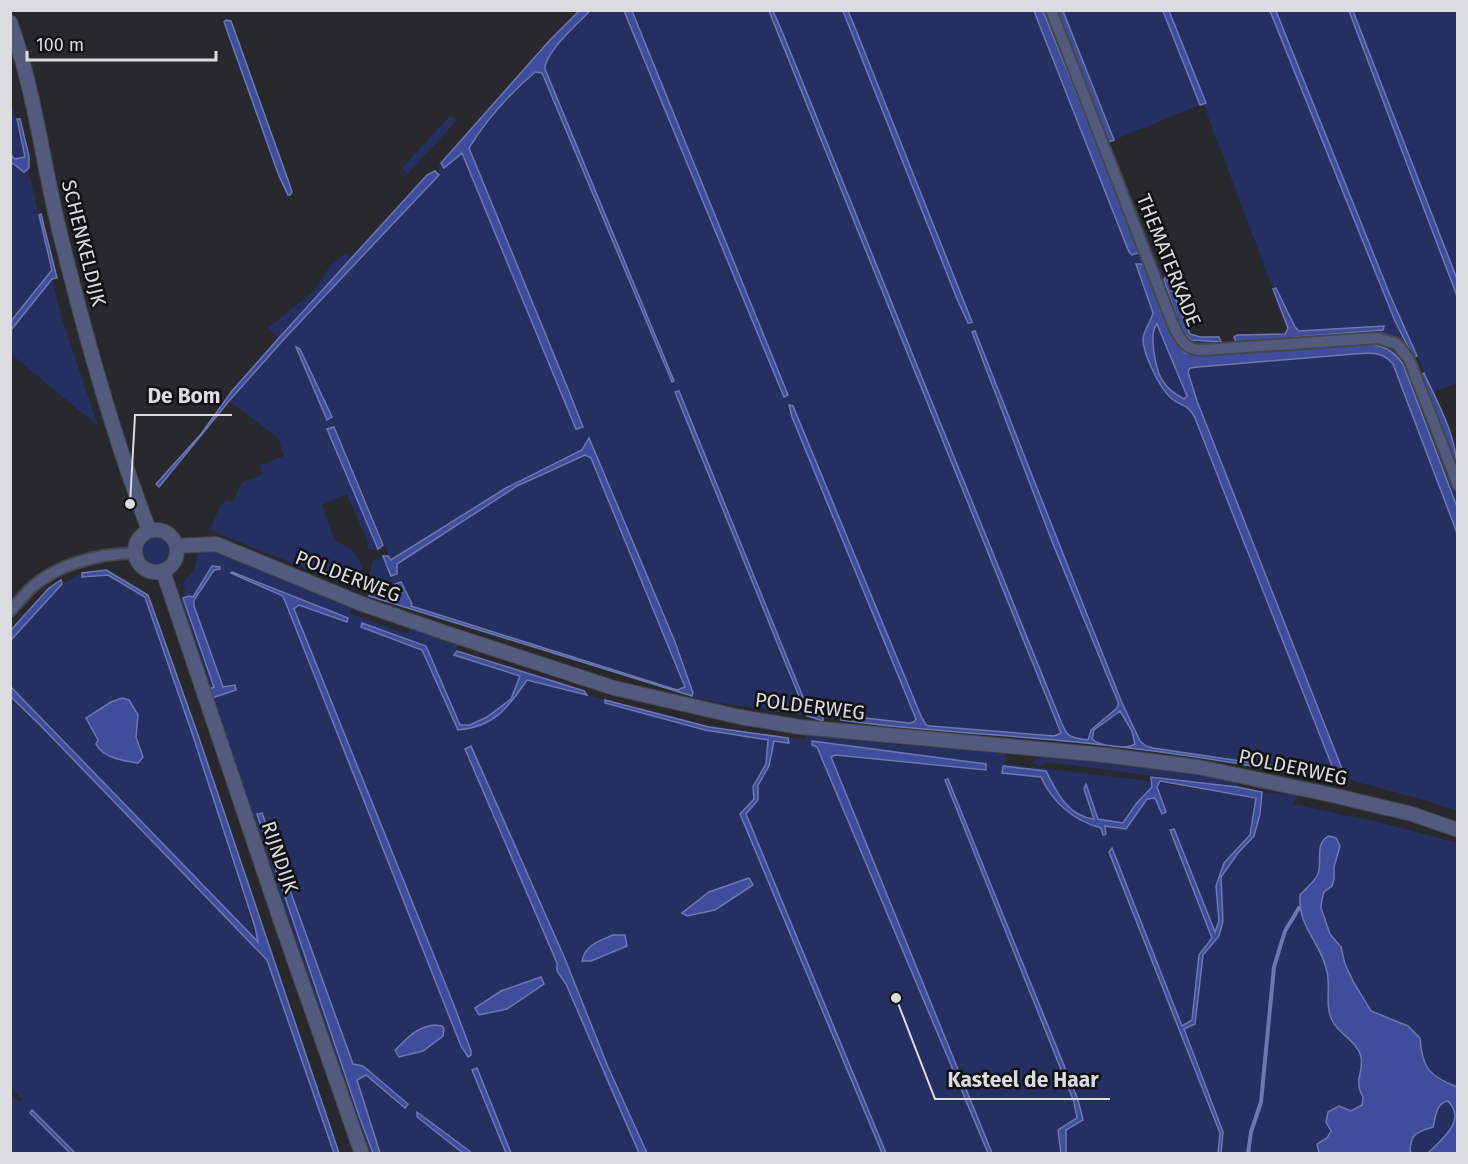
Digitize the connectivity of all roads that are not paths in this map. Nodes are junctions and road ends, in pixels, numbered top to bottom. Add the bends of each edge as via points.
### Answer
1 (1051, 10) edge
2 (10, 22) edge
3 (1458, 485) edge
4 (149, 530) junction
5 (177, 546) junction
6 (134, 553) junction
7 (163, 571) junction
8 (10, 611) edge
9 (1458, 830) edge
10 (362, 1154) edge

1 - 3 street, THEMATERKADE via 1174,327 1186,347 1202,350 1388,340 1403,350 1414,369
2 - 4 street, SCHENKELDIJK via 32,99 58,225 88,341 110,420
4 - 5 street via 162,530 173,537
4 - 6 street via 135,544
5 - 7 street via 177,557
5 - 9 street, POLDERWEG via 216,544 362,604 449,634 614,688 740,717 800,727 1198,767 1343,797
6 - 7 street via 144,569
6 - 8 street via 116,553 70,564 46,576
7 - 10 street, RIJNDIJK

